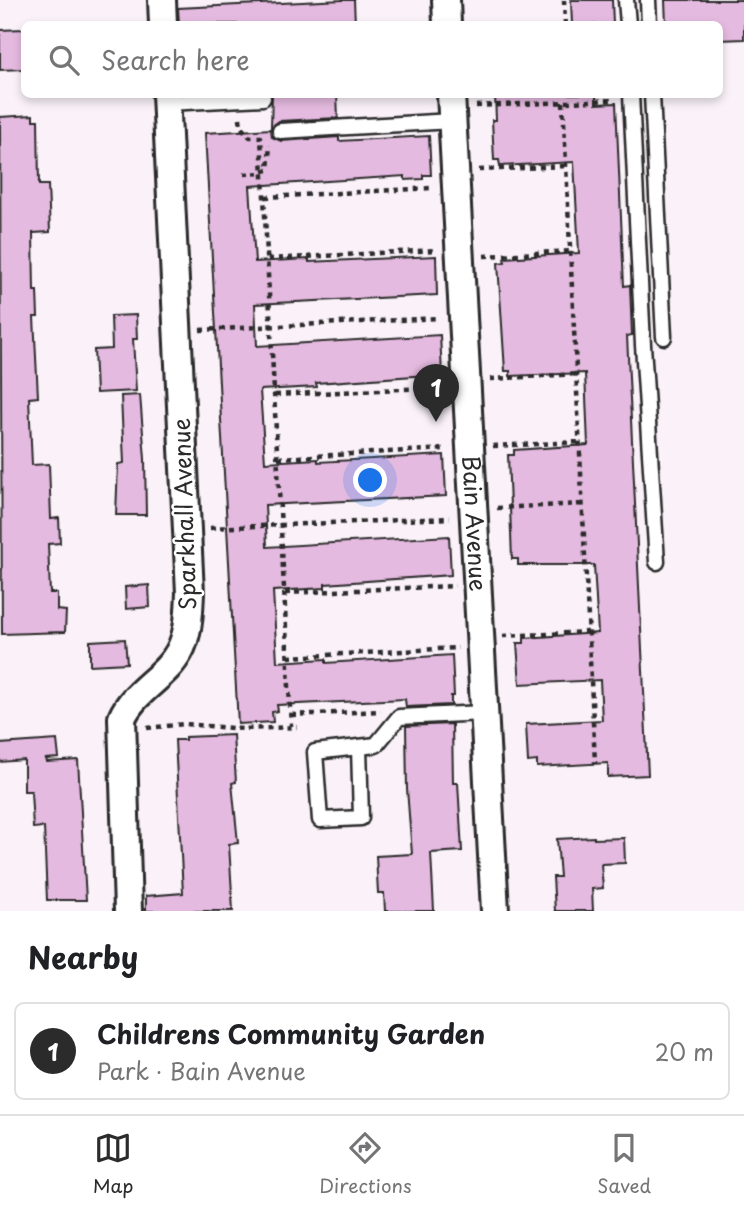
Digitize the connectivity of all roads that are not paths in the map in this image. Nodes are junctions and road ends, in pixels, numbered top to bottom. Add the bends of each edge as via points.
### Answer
1 (162, 0) edge
2 (446, 0) edge
3 (626, 0) edge
4 (648, 0) edge
5 (163, 21) edge
6 (447, 21) edge
7 (628, 21) edge
8 (649, 21) edge
9 (264, 98) dead end
10 (631, 98) edge
11 (652, 98) edge
12 (166, 99) edge
13 (458, 107) edge
14 (280, 131) road end
15 (664, 337) dead end
16 (657, 562) dead end
17 (484, 713) junction
18 (359, 747) junction
19 (128, 911) edge
20 (495, 911) edge

1 - 5 street
2 - 6 street
3 - 7 lane
4 - 8 lane
9 - 12 lane
10 - 16 lane
11 - 15 lane
12 - 19 street, Sparkhall Avenue via 189,618 176,658 132,700 122,718
13 - 14 lane
13 - 17 street, Bain Avenue via 484,512
17 - 18 lane via 399,717 376,745
17 - 20 street, Bain Avenue
18 - 18 lane via 315,752 320,820 361,818

